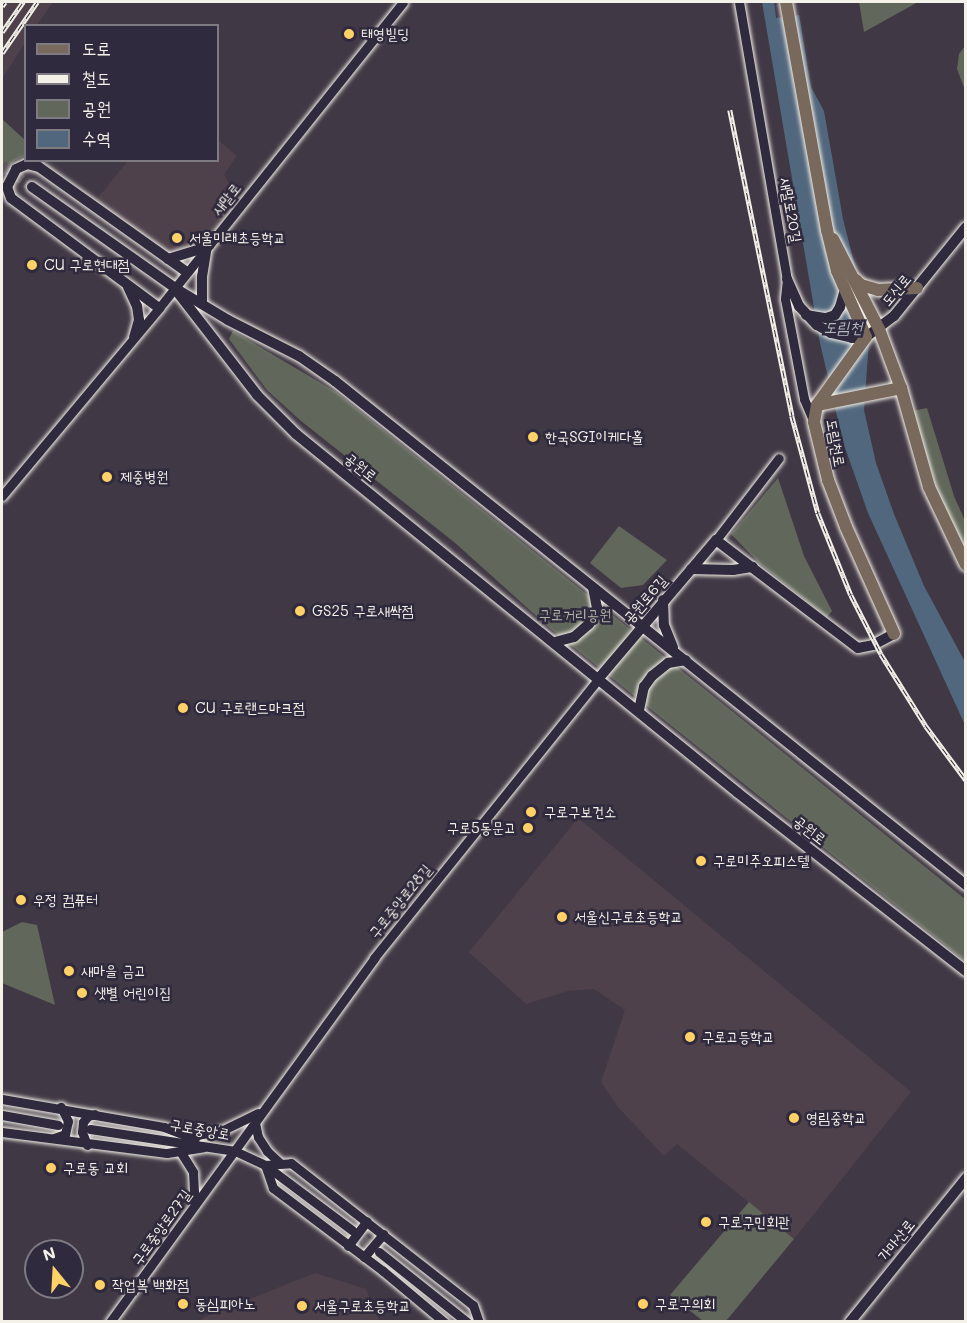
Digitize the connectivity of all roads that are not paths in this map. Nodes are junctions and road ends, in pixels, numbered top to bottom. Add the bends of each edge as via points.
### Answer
1 (403, 2) edge
2 (739, 2) edge
3 (786, 2) edge
4 (32, 187) tunnel mouth
5 (966, 227) edge
6 (827, 230) junction
7 (207, 247) junction
8 (168, 259) junction
9 (187, 272) junction
10 (787, 279) junction
11 (856, 279) junction
12 (125, 282) junction
13 (174, 288) junction
14 (917, 288) junction
15 (845, 289) junction
16 (202, 304) junction
17 (159, 308) junction
18 (802, 310) junction
19 (879, 329) junction
20 (134, 337) junction
21 (866, 337) junction
22 (901, 388) junction
23 (817, 405) junction
24 (814, 422) junction
25 (779, 458) dead end
26 (2, 496) edge
27 (716, 540) junction
28 (966, 565) edge
29 (753, 567) junction
30 (692, 569) junction
31 (593, 588) junction
32 (663, 600) junction
33 (642, 625) junction
34 (894, 634) joint
35 (555, 642) junction
36 (674, 650) junction
37 (686, 660) junction
38 (599, 678) junction
39 (639, 710) junction
40 (966, 885) edge
41 (966, 971) edge
42 (2, 1098) edge
43 (61, 1107) junction
44 (265, 1108) junction
45 (95, 1114) junction
46 (2, 1115) edge
47 (255, 1123) junction
48 (58, 1125) dead end
49 (90, 1129) dead end
50 (2, 1132) edge
51 (188, 1136) junction
52 (52, 1139) junction
53 (87, 1145) junction
54 (211, 1146) junction
55 (180, 1151) junction
56 (235, 1151) junction
57 (280, 1163) junction
58 (265, 1165) junction
59 (966, 1178) edge
60 (195, 1206) junction
61 (367, 1221) junction
62 (352, 1230) tunnel mouth
63 (383, 1234) junction
64 (348, 1246) junction
65 (379, 1252) tunnel mouth
66 (364, 1257) junction
67 (110, 1322) edge
68 (444, 1322) edge
69 (468, 1322) edge
70 (479, 1322) edge
71 (850, 1322) edge

1 - 7 street, 새말로
2 - 10 street, 새말로20길
3 - 6 main road
4 - 13 main road, 공원로
5 - 14 main road, 도신로
6 - 11 main road
6 - 15 main road
7 - 8 main road
7 - 9 street, 새말로
7 - 16 main road
8 - 9 main road
8 - 12 main road via 39,167 27,164 16,169 7,187 10,198
9 - 13 street, 새말로
10 - 18 main road
10 - 24 street, 새말로20길 via 785,300 804,399
11 - 14 main road via 869,289
11 - 19 main road
12 - 17 main road
12 - 20 main road via 137,306 139,320
13 - 16 main road, 공원로
13 - 17 street, 새말로
13 - 35 main road, 공원로 via 257,395 296,434
14 - 19 main road, 도신로
15 - 18 main road via 835,315 826,318
15 - 21 main road
16 - 31 main road, 공원로 via 299,356 335,381
17 - 20 street, 새말로
18 - 21 main road via 831,333
19 - 21 main road, 도신로
19 - 22 main road
20 - 26 street, 새말로
21 - 23 main road, 도림천로
22 - 23 main road
22 - 28 main road via 929,487
23 - 24 main road, 도림천로
24 - 34 main road, 도림천로 via 828,480
25 - 27 street, 공원로6길
27 - 29 main road
27 - 30 main road, 공원로6길
29 - 30 main road
29 - 34 main road via 858,648
30 - 32 main road, 공원로6길
31 - 33 main road, 공원로
31 - 35 main road via 597,608 589,624 574,637
32 - 33 main road, 공원로6길
32 - 36 main road via 664,625
33 - 36 main road, 공원로
33 - 38 main road, 공원로6길
35 - 38 main road, 공원로
36 - 37 main road, 공원로
37 - 39 main road via 668,663 652,676 644,687
37 - 40 main road, 공원로
38 - 39 main road, 공원로
38 - 44 street, 구로중앙로28길 via 374,958
39 - 41 main road, 공원로
42 - 43 street
43 - 45 street
43 - 52 street via 68,1121 65,1134
44 - 47 street, 구로중앙로28길
44 - 51 street via 221,1131
45 - 51 street via 164,1127
45 - 53 street via 83,1122
46 - 48 street
47 - 56 street, 구로중앙로28길
47 - 57 street via 258,1137
49 - 54 street, 구로중앙로
50 - 52 street
51 - 54 street
52 - 53 street
53 - 55 street
54 - 55 street
54 - 56 street, 구로중앙로
55 - 60 street via 193,1172
56 - 58 street, 구로중앙로
56 - 60 street, 구로중앙로27길
57 - 58 street
57 - 61 street via 291,1163
58 - 62 street, 구로중앙로
58 - 64 street via 273,1188
59 - 71 main road, 가마산로
60 - 67 street, 구로중앙로27길
61 - 63 street
61 - 64 street
63 - 66 street
63 - 70 street via 472,1305
64 - 66 street
65 - 69 street
66 - 68 street

